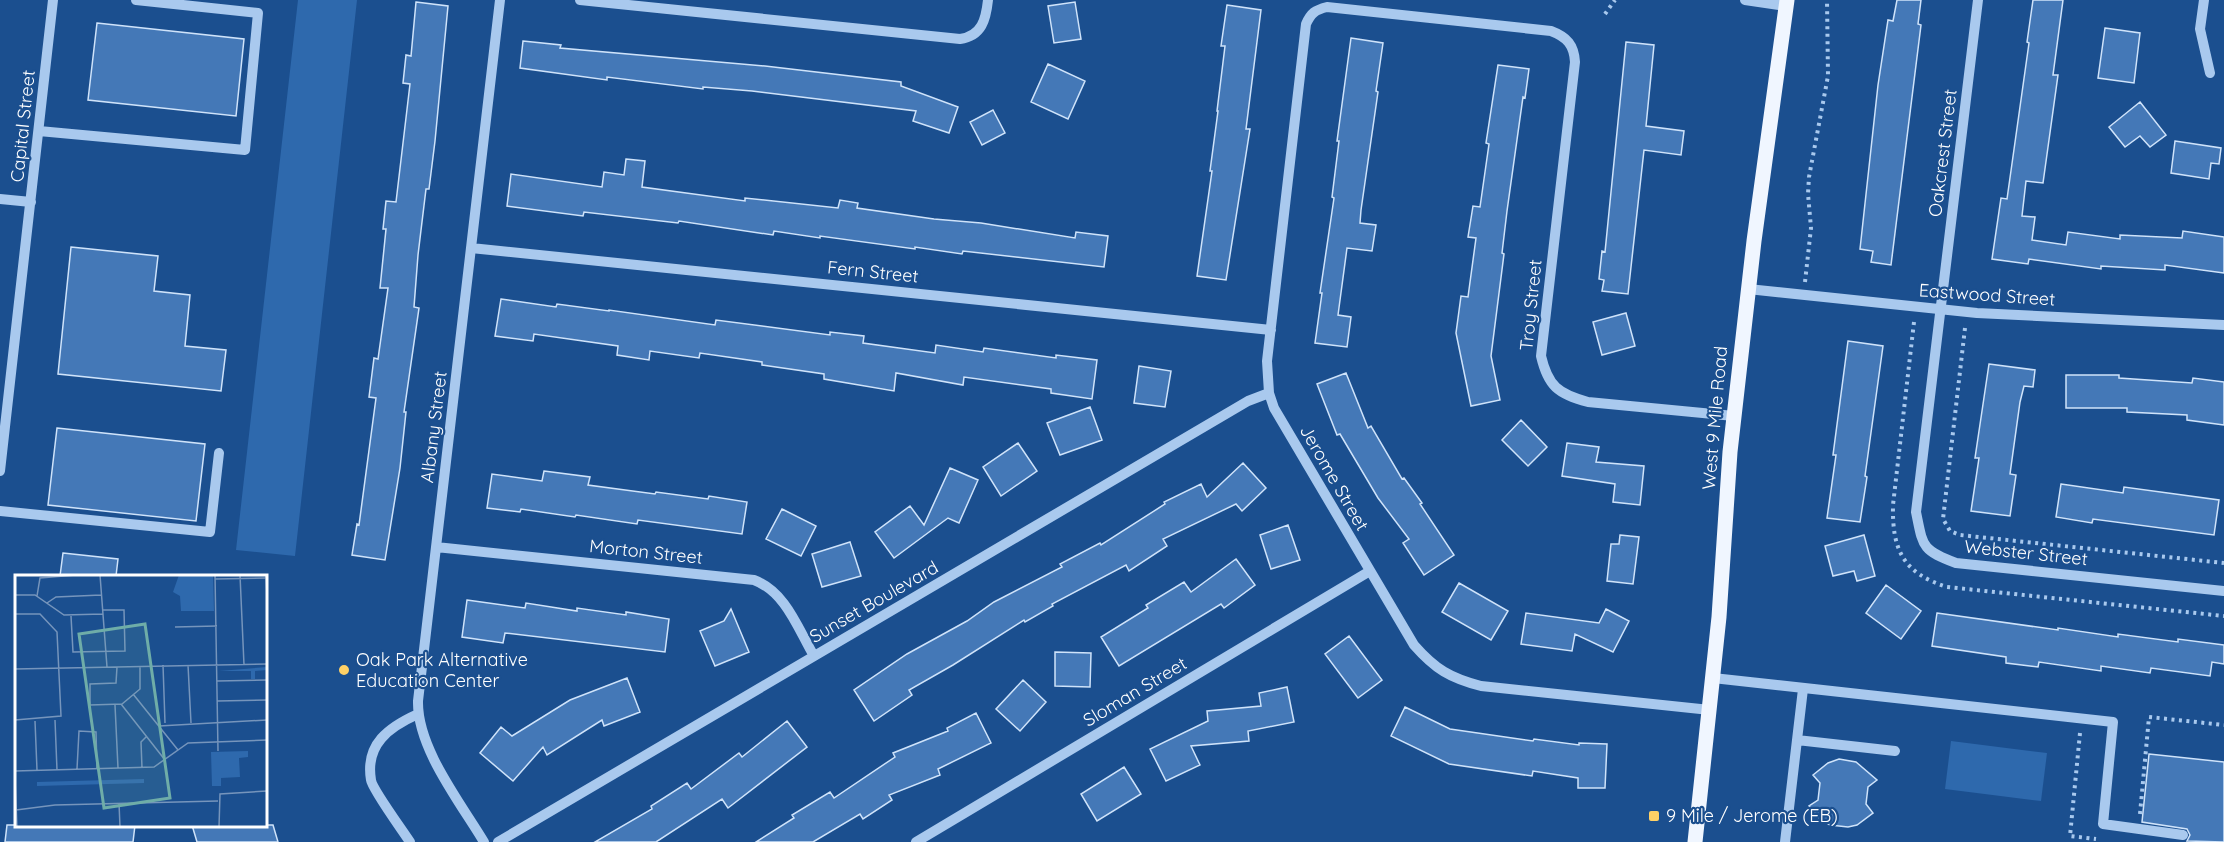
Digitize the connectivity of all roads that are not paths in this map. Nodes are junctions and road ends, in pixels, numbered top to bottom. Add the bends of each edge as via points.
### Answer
1 (53, 0) edge
2 (136, 0) edge
3 (500, 0) edge
4 (580, 0) edge
5 (988, 0) edge
6 (1745, 0) edge
7 (1978, 0) edge
8 (2204, 0) edge
9 (1787, 3) edge
10 (1315, 10) joint
11 (2210, 73) dead end
12 (39, 131) junction
13 (0, 199) edge
14 (32, 202) junction
15 (471, 248) junction
16 (1748, 289) junction
17 (1941, 309) junction
18 (2224, 325) edge
19 (1271, 330) junction
20 (1269, 393) junction
21 (1734, 416) junction
22 (219, 453) dead end
23 (0, 471) edge
24 (0, 511) edge
25 (436, 547) junction
26 (1370, 571) junction
27 (2224, 591) edge
28 (814, 656) junction
29 (1713, 678) junction
30 (1803, 689) junction
31 (1710, 710) junction
32 (418, 714) junction
33 (1797, 740) junction
34 (1895, 751) dead end
35 (2183, 835) dead end
36 (919, 841) edge
37 (410, 842) edge
38 (484, 842) edge
39 (498, 842) edge
40 (1695, 842) edge
41 (1785, 842) edge

1 - 12 street, Capital Street
2 - 12 street via 258,13 245,150
3 - 15 street, Albany Street
4 - 5 street via 947,39 976,34 985,18
6 - 9 street
7 - 17 street, Oakcrest Street
8 - 11 street via 2200,29
9 - 16 main road, West 9 Mile Road
10 - 19 street, Jerome Street via 1306,24
10 - 21 street, Troy Street via 1327,7 1551,31 1570,42 1575,62 1541,356 1544,370 1561,392 1588,402
12 - 14 street, Capital Street
13 - 14 street
14 - 23 street, Capital Street
15 - 19 street, Fern Street
15 - 25 street, Albany Street
16 - 17 street, Eastwood Street
16 - 21 main road, West 9 Mile Road
17 - 18 street, Eastwood Street
17 - 27 street, Webster Street via 1916,512 1928,551 1956,563
19 - 20 street, Jerome Street via 1266,369
20 - 26 street, Jerome Street via 1274,408
20 - 28 street, Sunset Boulevard via 1248,401
21 - 29 main road, West 9 Mile Road
22 - 24 street via 210,532
25 - 28 street, Morton Street via 754,580 774,590 782,600
25 - 32 street, Albany Street
26 - 31 street, Jerome Street via 1414,645 1448,676 1481,686
26 - 36 street, Sloman Street
28 - 39 street, Sunset Boulevard
29 - 30 street
29 - 31 main road, West 9 Mile Road
30 - 33 street
30 - 35 street via 2113,722 2103,824
31 - 40 main road, West 9 Mile Road
32 - 37 street via 386,731 371,762 371,781
32 - 38 street, Albany Street via 429,750
33 - 34 street
33 - 41 street

